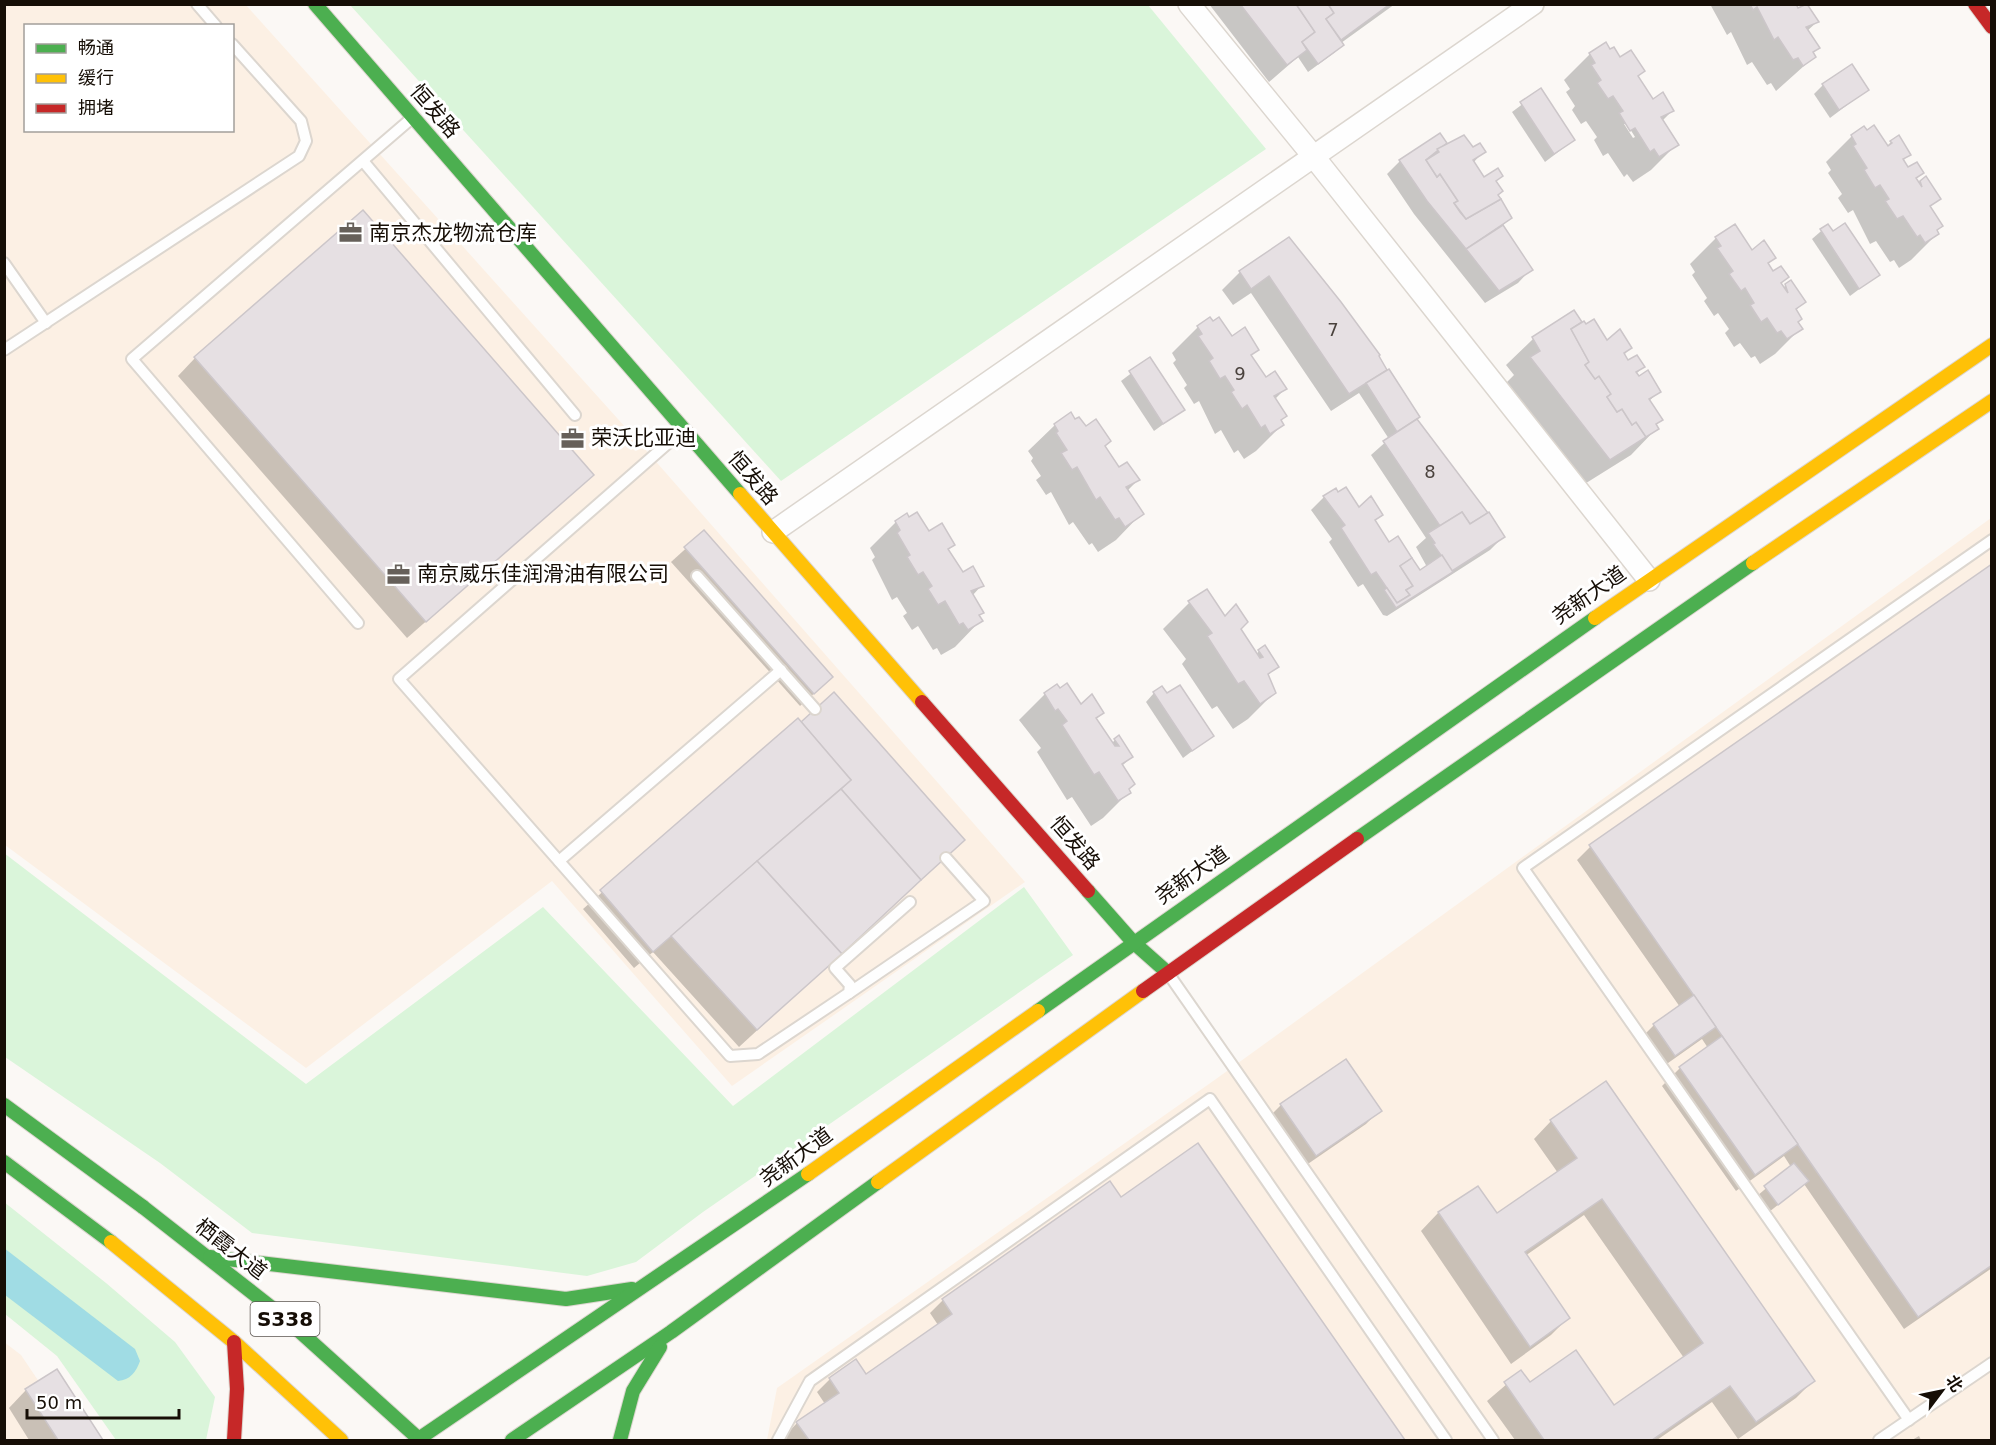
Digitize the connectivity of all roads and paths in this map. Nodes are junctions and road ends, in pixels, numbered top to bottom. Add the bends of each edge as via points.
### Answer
1 (198, 4) edge
2 (315, 4) edge
3 (1189, 4) edge
4 (1533, 4) edge
5 (1975, 4) edge
6 (214, 24) edge
7 (1992, 27) edge
8 (234, 46) edge
9 (413, 118) junction
10 (1314, 157) junction
11 (363, 161) junction
12 (4, 263) edge
13 (46, 323) junction
14 (1992, 345) edge
15 (4, 350) edge
16 (1992, 400) edge
17 (575, 415) dead end
18 (683, 430) junction
19 (773, 532) junction
20 (1992, 540) edge
21 (697, 576) dead end
22 (1648, 580) junction
23 (358, 622) dead end
24 (781, 670) junction
25 (815, 709) dead end
26 (946, 858) dead end
27 (559, 861) junction
28 (910, 902) dead end
29 (1133, 942) junction
30 (1168, 973) junction
31 (849, 993) junction
32 (4, 1105) edge
33 (4, 1162) edge
34 (210, 1257) junction
35 (640, 1288) junction
36 (671, 1332) junction
37 (234, 1342) junction
38 (1992, 1363) edge
39 (1909, 1420) junction
40 (234, 1440) edge
41 (341, 1440) edge
42 (418, 1440) edge
43 (512, 1440) edge
44 (620, 1440) edge
45 (778, 1440) edge
46 (1446, 1440) edge
47 (1493, 1440) edge
48 (1879, 1440) edge

1 - 6 lane
2 - 9 main road, 恒发路
3 - 10 street
4 - 10 street
5 - 7 main road
8 - 13 lane via 301,121 306,141 299,156
9 - 11 lane
9 - 18 main road, 恒发路
10 - 19 street
10 - 22 street
11 - 17 lane
11 - 23 lane via 132,359
12 - 13 lane
13 - 15 lane
14 - 22 main road, 尧新大道
16 - 30 main road via 1676,615
18 - 19 main road, 恒发路
18 - 27 lane via 399,679
19 - 29 main road, 恒发路
20 - 39 lane via 1523,868
21 - 24 lane
22 - 29 main road, 尧新大道
24 - 25 lane
24 - 27 lane
26 - 31 lane via 984,901
27 - 31 lane via 730,1056 758,1054
28 - 31 lane via 835,968 850,985
29 - 30 main road, 恒发路
29 - 35 main road, 尧新大道 via 757,1210
30 - 36 main road
30 - 47 lane
32 - 34 main road, 栖霞大道 / S338
33 - 37 main road, S338
34 - 35 main road via 566,1299
34 - 42 main road, 栖霞大道 / S338 via 341,1366
35 - 42 main road, 尧新大道
36 - 43 main road
36 - 44 main road via 639,1375 626,1404
37 - 40 main road
37 - 41 main road, S338
38 - 39 lane
39 - 48 lane
45 - 46 lane via 810,1381 1210,1099

